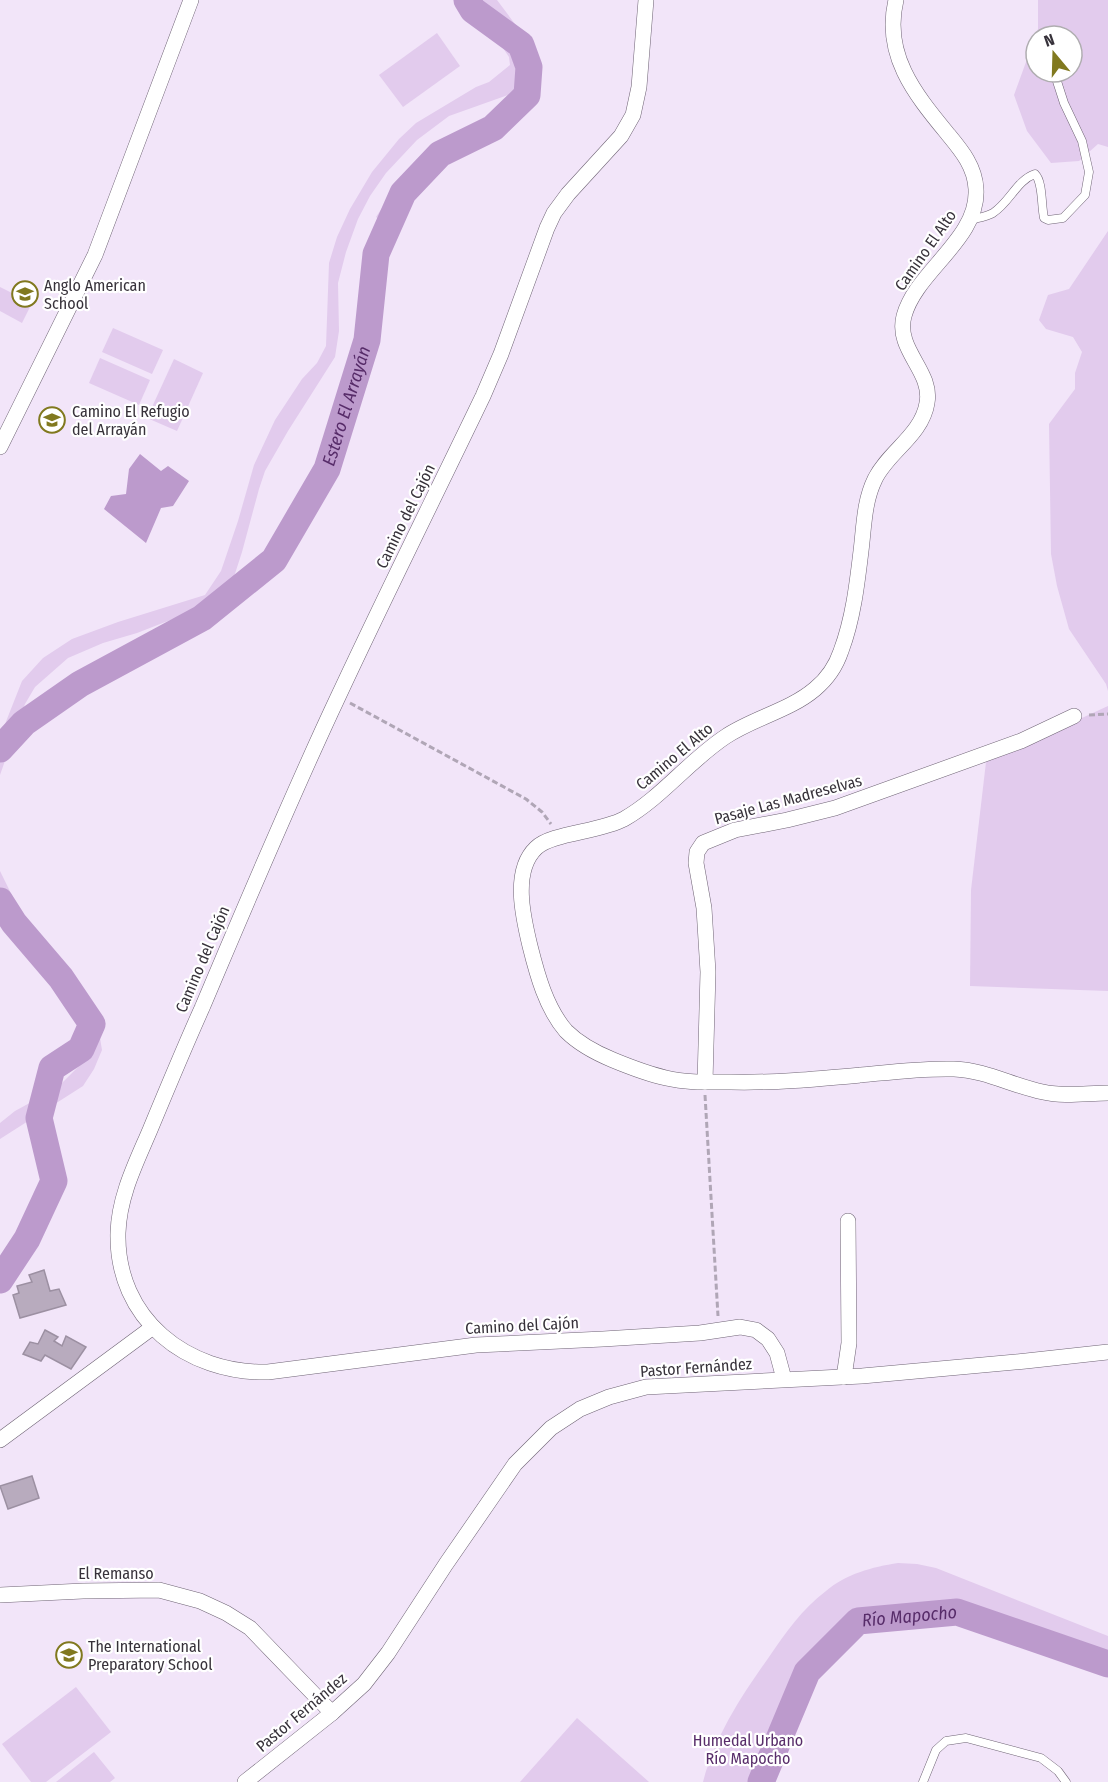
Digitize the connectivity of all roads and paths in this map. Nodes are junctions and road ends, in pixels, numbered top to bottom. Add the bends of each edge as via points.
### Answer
1 (191, 0) edge
2 (646, 0) edge
3 (896, 0) edge
4 (1058, 84) edge
5 (970, 220) junction
6 (0, 447) edge
7 (338, 696) junction
8 (1108, 714) edge
9 (1074, 716) joint
10 (558, 837) junction
11 (705, 1082) junction
12 (1108, 1093) edge
13 (848, 1221) dead end
14 (153, 1327) junction
15 (719, 1330) junction
16 (1108, 1352) edge
17 (844, 1377) junction
18 (784, 1379) junction
19 (0, 1440) edge
20 (0, 1595) edge
21 (332, 1713) junction
22 (244, 1782) edge
23 (924, 1782) edge
24 (1066, 1782) edge

1 - 6 street via 94,255
2 - 7 street, Camino del Cajón via 633,115 621,136 554,213 483,396
3 - 5 street, Camino El Alto via 892,36 902,66 915,92 965,155 974,173 976,201
4 - 5 lane via 1082,141 1089,172 1085,195 1063,218 1048,220 1044,218 1041,184 1035,174 1025,178 994,212
5 - 10 street, Camino El Alto via 915,293 904,316 904,338 927,385 927,406 917,427 880,470 870,490 850,624 830,673 801,699 713,745 623,819 591,831
7 - 10 path via 526,799 548,820
7 - 14 street, Camino del Cajón via 247,899 122,1203 118,1236 122,1269 134,1299
8 - 9 path
9 - 11 street, Pasaje Las Madreselvas via 1022,741 835,808 735,830 704,843 696,863 705,917 708,972
10 - 11 street, Camino El Alto via 534,850 527,862 522,888 530,946 557,1018 578,1042 605,1056 664,1078
11 - 12 street, Camino El Alto via 771,1082 955,1069 981,1072 1046,1093
11 - 15 path
13 - 17 street via 849,1343
14 - 15 street, Camino del Cajón via 191,1356 220,1368 252,1372 476,1345
14 - 19 street
15 - 18 street, Camino del Cajón via 748,1328 763,1334 777,1353
16 - 17 street, Pastor Fernández
17 - 18 street, Pastor Fernández
18 - 21 street, Pastor Fernández via 665,1385 627,1391 580,1409 551,1428 505,1477 377,1669
20 - 21 street, El Remanso via 159,1590 200,1601 250,1628
21 - 22 street, Pastor Fernández
23 - 24 lane via 936,1750 946,1741 966,1737 1041,1758

